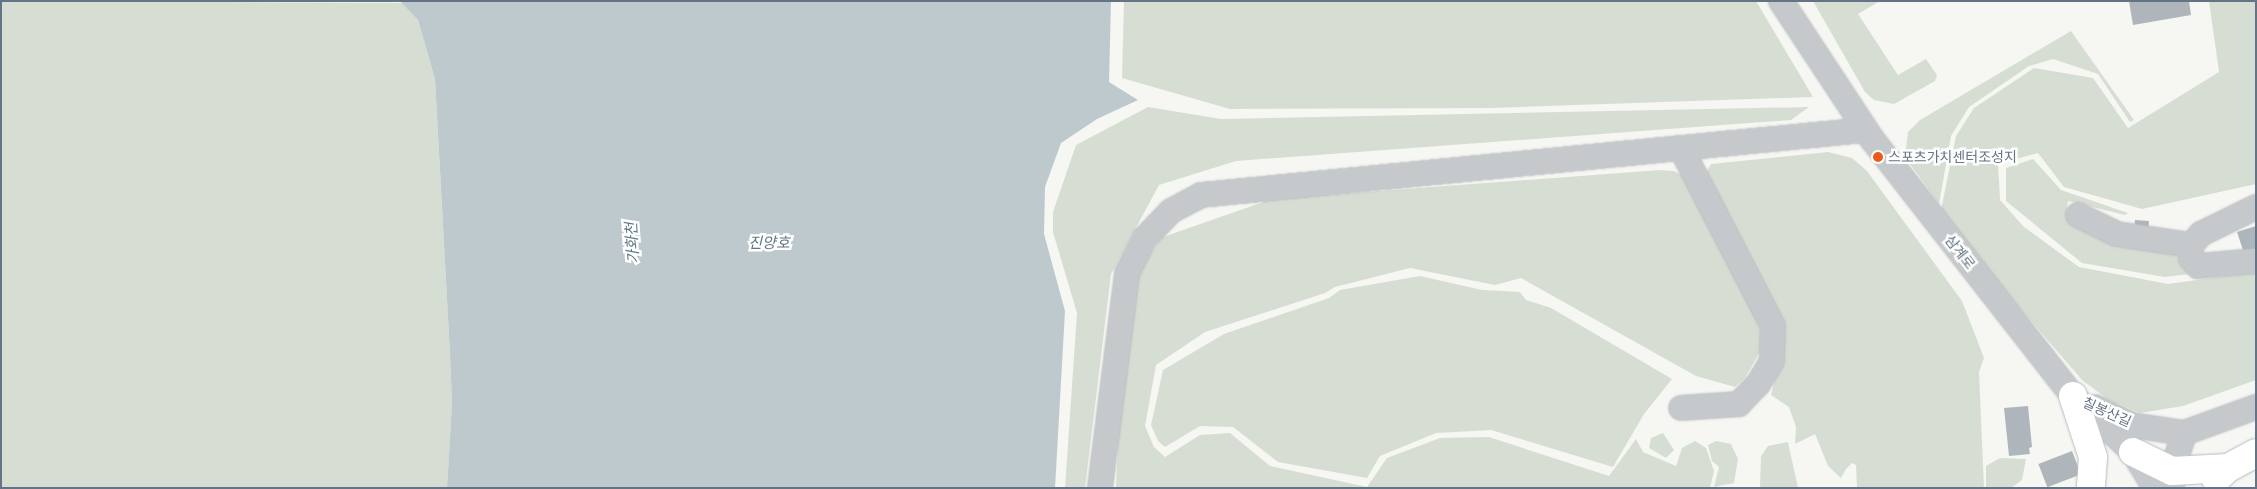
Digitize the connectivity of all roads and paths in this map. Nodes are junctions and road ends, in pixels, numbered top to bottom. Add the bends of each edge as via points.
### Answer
1 (1781, 1) edge
2 (1865, 130) junction
3 (1681, 148) junction
4 (2256, 207) edge
5 (2078, 215) dead end
6 (2191, 245) junction
7 (2256, 261) edge
8 (2073, 396) junction
9 (2256, 407) edge
10 (1681, 408) dead end
11 (2184, 433) junction
12 (2132, 452) joint
13 (2256, 453) edge
14 (2256, 474) edge
15 (2225, 478) edge
16 (2166, 482) edge
17 (1100, 488) edge
18 (2091, 488) edge
19 (2207, 488) edge

1 - 2 street, 삼계로
2 - 3 street
2 - 8 street, 삼계로
3 - 10 street via 1773,326 1772,361 1758,384 1739,404
3 - 17 street via 1202,194 1171,211 1145,238 1127,273
4 - 6 street via 2201,234
5 - 6 street via 2117,234
6 - 7 street via 2191,258 2198,266
8 - 11 street, 칠봉산길 via 2132,425
8 - 12 street, 삼계로
8 - 18 main road via 2093,457
9 - 11 street, 칠봉산길
11 - 16 street
12 - 16 main road
13 - 15 main road
14 - 15 main road
15 - 16 main road
15 - 19 main road

